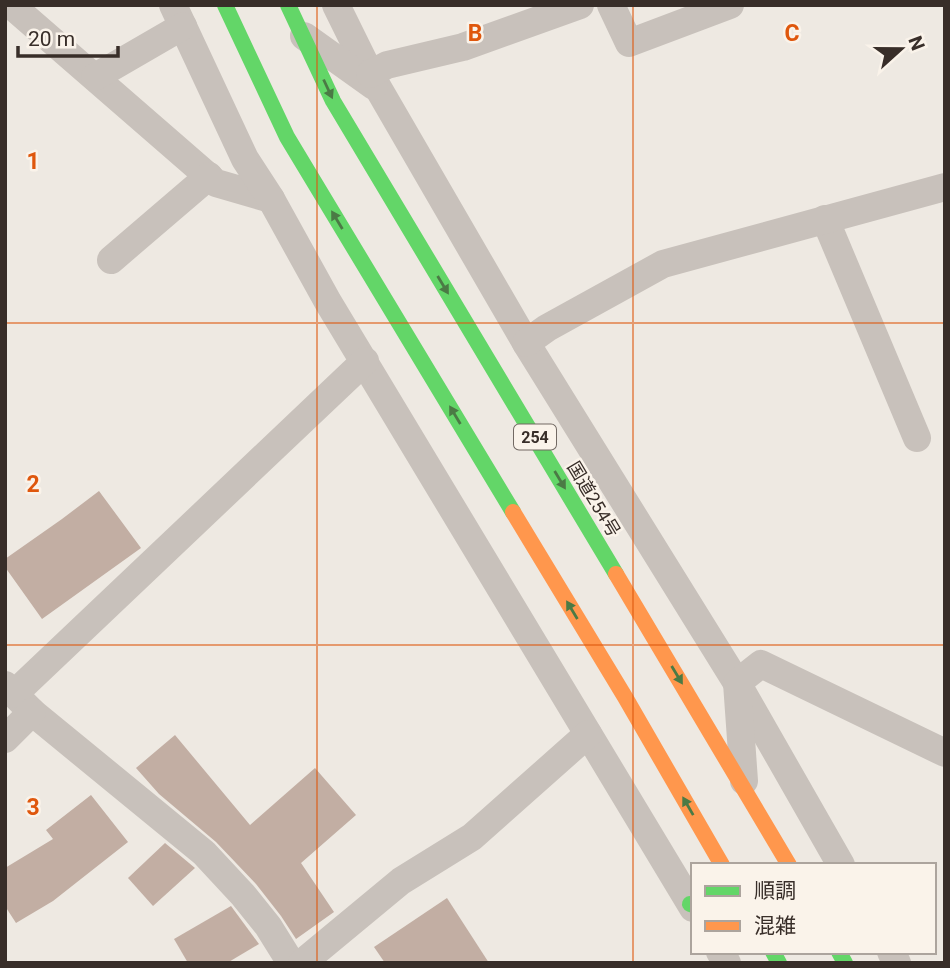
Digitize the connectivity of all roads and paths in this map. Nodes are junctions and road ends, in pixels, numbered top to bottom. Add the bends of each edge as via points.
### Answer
1 (11, 5) edge
2 (225, 5) edge
3 (288, 5) edge
4 (337, 5) edge
5 (580, 5) edge
6 (611, 5) edge
7 (730, 5) edge
8 (178, 16) edge
9 (302, 34) junction
10 (95, 77) junction
11 (375, 82) junction
12 (245, 159) junction
13 (212, 179) junction
14 (945, 187) edge
15 (271, 199) junction
16 (825, 219) junction
17 (111, 260) dead end
18 (526, 342) junction
19 (365, 361) junction
20 (917, 438) dead end
21 (737, 683) junction
22 (17, 697) edge
23 (588, 734) junction
24 (5, 739) edge
25 (945, 753) edge
26 (744, 787) junction
27 (721, 863) edge
28 (788, 863) edge
29 (840, 863) edge
30 (691, 904) edge
31 (291, 963) edge
32 (302, 963) edge

1 - 10 street
27 -> 2 highway via 287,137
3 - 9 highway, 国道254号 / 254
4 - 11 street
5 - 11 street via 463,47 387,65
6 - 7 street via 629,43
8 - 10 street
8 - 12 street
9 - 11 street
9 -> 26 highway, 国道254号 / 254 via 333,100
10 - 13 street
11 - 18 street
12 - 13 street
12 - 15 street
13 - 15 street
13 - 17 street
14 - 16 street
15 - 19 street
16 - 18 street via 663,264
16 - 20 street
18 - 21 street
19 - 22 street
19 - 23 street
21 - 25 street via 761,664
21 - 26 street
21 - 29 street
22 - 24 street
22 - 31 street via 204,853 268,926
23 - 30 street
23 - 32 street via 472,837 401,881
26 - 28 highway, 国道254号 / 254

